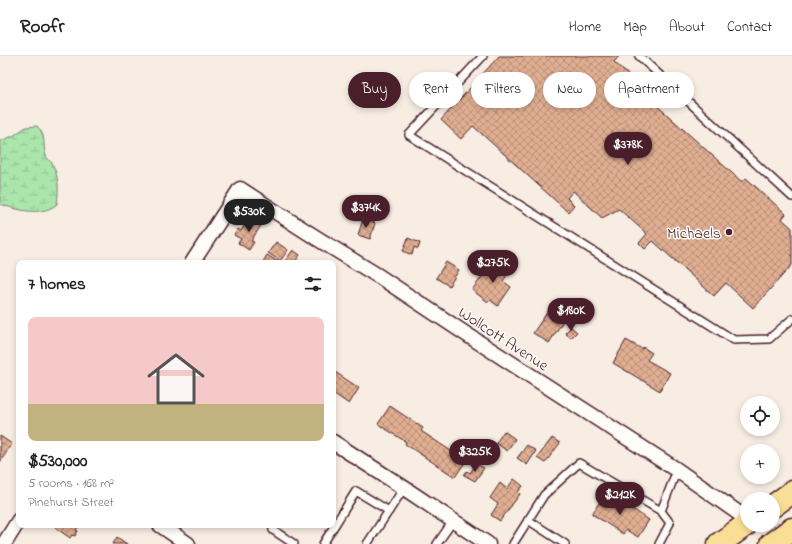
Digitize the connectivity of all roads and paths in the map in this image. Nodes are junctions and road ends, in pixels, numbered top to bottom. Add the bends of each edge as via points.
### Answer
1 (484, 56) edge
2 (639, 56) edge
3 (792, 197) edge
4 (194, 260) edge
5 (792, 319) edge
6 (336, 444) edge
7 (677, 470) junction
8 (404, 488) junction
9 (792, 492) edge
10 (780, 501) edge
11 (389, 511) junction
12 (661, 511) junction
13 (740, 514) edge
14 (528, 520) junction
15 (453, 521) junction
16 (336, 522) edge
17 (16, 525) edge
18 (164, 528) edge
19 (332, 528) edge
20 (740, 529) edge
21 (792, 529) edge
22 (273, 530) dead end
23 (4, 544) edge
24 (188, 544) edge
25 (294, 544) edge
26 (322, 544) edge
27 (367, 544) edge
28 (437, 544) edge
29 (488, 544) edge
30 (514, 544) edge
31 (565, 544) edge
32 (659, 544) edge
33 (720, 544) edge
34 (771, 544) edge

1 - 5 lane via 410,135 734,340 769,339
2 - 3 lane
4 - 7 street, Wollcott Avenue via 240,189
6 - 8 street
7 - 12 lane
7 - 13 street, Wollcott Avenue
8 - 11 lane
8 - 15 street
9 - 10 main road
11 - 16 lane via 356,490
11 - 27 lane
12 - 14 lane via 579,463 544,495
12 - 32 lane via 670,523
14 - 30 lane
14 - 31 lane
15 - 28 lane
15 - 29 street
17 - 23 street
18 - 24 street
19 - 26 lane
20 - 33 main road
21 - 34 main road
22 - 25 lane

